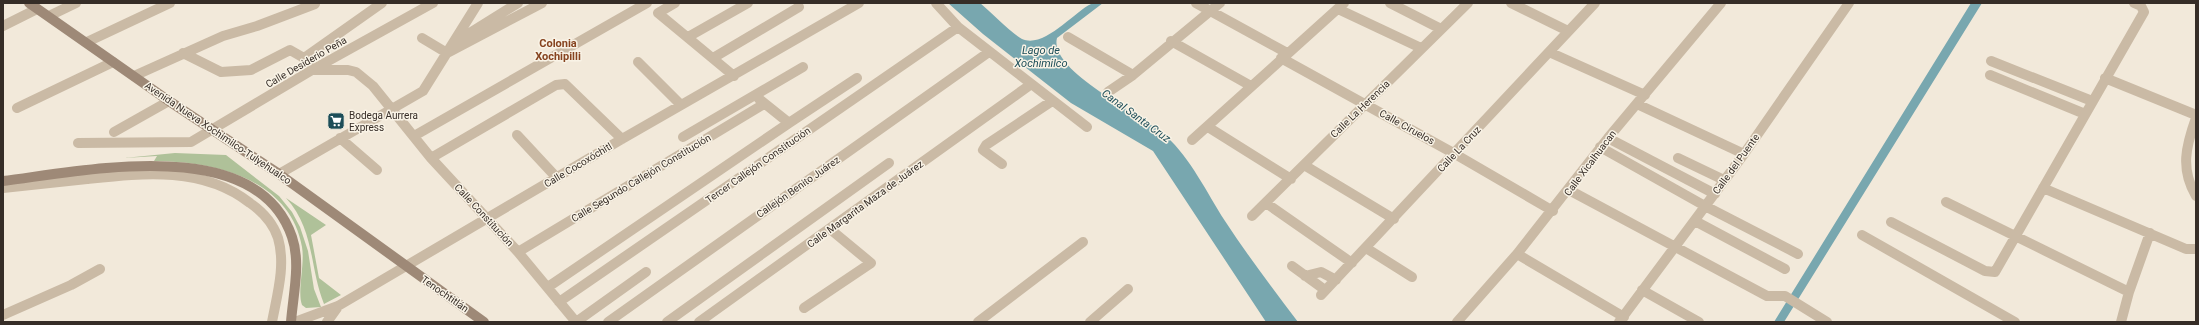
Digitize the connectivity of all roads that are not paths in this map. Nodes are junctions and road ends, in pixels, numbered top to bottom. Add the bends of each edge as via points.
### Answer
1 (76, 3) edge
2 (170, 3) edge
3 (382, 3) edge
4 (433, 3) edge
5 (478, 3) edge
6 (518, 3) edge
7 (542, 3) edge
8 (647, 3) edge
9 (675, 3) edge
10 (748, 3) edge
11 (859, 3) edge
12 (936, 3) edge
13 (1196, 3) edge
14 (1220, 3) edge
15 (1390, 3) edge
16 (1468, 3) edge
17 (1511, 3) edge
18 (1595, 3) edge
19 (1721, 3) edge
20 (1849, 3) edge
21 (2134, 3) edge
22 (315, 4) edge
23 (33, 6) edge
24 (1341, 6) edge
25 (800, 7) dead end
26 (1210, 10) junction
27 (49, 16) junction
28 (3, 26) edge
29 (958, 27) junction
30 (1441, 29) junction
31 (1568, 31) junction
32 (688, 37) junction
33 (1068, 37) dead end
34 (422, 38) dead end
35 (87, 42) junction
36 (454, 42) junction
37 (1171, 42) junction
38 (1421, 48) junction
39 (989, 52) junction
40 (1549, 52) junction
41 (183, 53) junction
42 (447, 53) junction
43 (1284, 56) junction
44 (304, 58) junction
45 (713, 58) junction
46 (1992, 61) dead end
47 (113, 62) junction
48 (638, 62) dead end
49 (803, 67) dead end
50 (312, 70) junction
51 (1133, 75) junction
52 (1990, 75) dead end
53 (134, 76) junction
54 (734, 76) junction
55 (857, 78) dead end
56 (2105, 78) junction
57 (1030, 85) junction
58 (1251, 86) junction
59 (1108, 92) dead end
60 (754, 95) junction
61 (1644, 95) junction
62 (169, 101) junction
63 (1052, 101) junction
64 (2092, 101) junction
65 (764, 104) junction
66 (1366, 104) junction
67 (1636, 104) junction
68 (681, 105) junction
69 (17, 108) dead end
70 (391, 109) junction
71 (2085, 114) junction
72 (2196, 116) edge
73 (789, 123) junction
74 (1087, 127) dead end
75 (1208, 127) junction
76 (211, 129) junction
77 (114, 132) dead end
78 (517, 135) dead end
79 (414, 136) junction
80 (683, 137) dead end
81 (340, 138) junction
82 (1608, 138) junction
83 (622, 139) junction
84 (1192, 140) dead end
85 (78, 143) dead end
86 (1600, 147) junction
87 (1455, 154) junction
88 (1744, 154) junction
89 (431, 158) junction
90 (1678, 158) dead end
91 (889, 163) dead end
92 (1002, 164) dead end
93 (1304, 165) junction
94 (377, 170) dead end
95 (279, 174) junction
96 (557, 178) junction
97 (1290, 179) junction
98 (1724, 180) junction
99 (3, 181) edge
100 (3, 188) edge
101 (2044, 188) junction
102 (1569, 190) junction
103 (1715, 194) junction
104 (2196, 196) edge
105 (1946, 202) dead end
106 (1266, 203) junction
107 (1705, 206) junction
108 (1552, 211) junction
109 (1252, 216) dead end
110 (486, 219) junction
111 (1394, 219) junction
112 (1695, 221) junction
113 (1891, 222) dead end
114 (830, 229) junction
115 (2150, 233) junction
116 (1862, 235) dead end
117 (2017, 236) junction
118 (1083, 242) dead end
119 (1676, 247) junction
120 (1366, 248) junction
121 (2196, 249) edge
122 (518, 252) junction
123 (1517, 254) junction
124 (1798, 254) dead end
125 (1352, 263) junction
126 (406, 266) junction
127 (1292, 266) dead end
128 (100, 269) dead end
129 (1785, 269) dead end
130 (646, 272) dead end
131 (1305, 276) junction
132 (1412, 277) dead end
133 (1336, 280) junction
134 (548, 287) junction
135 (1128, 289) dead end
136 (1642, 290) junction
137 (2129, 292) junction
138 (559, 302) junction
139 (338, 306) junction
140 (804, 308) dead end
141 (292, 310) junction
142 (3, 316) edge
143 (1621, 320) edge
144 (481, 321) edge
145 (2009, 321) edge
146 (272, 322) edge
147 (283, 322) edge
148 (291, 322) edge
149 (295, 322) edge
150 (327, 322) edge
151 (576, 322) edge
152 (608, 322) edge
153 (667, 322) edge
154 (700, 322) edge
155 (978, 322) edge
156 (1090, 322) edge
157 (1457, 322) edge
158 (1699, 322) edge
159 (1827, 322) edge
160 (2120, 322) edge

1 - 27 street
2 - 35 street
3 - 44 street
4 - 50 street, Calle Desiderio Peña
5 - 36 street
6 - 36 street
7 - 42 street
8 - 79 street
9 - 32 street via 658,13
10 - 32 street
11 - 54 street, Calle Cocoxóchitl
12 - 29 street
13 - 26 street, Calle Ciruelos
14 - 26 street
15 - 30 street
16 - 30 street, Calle La Herencia
17 - 31 street
18 - 31 street, Calle La Cruz
19 - 61 street, Calle Xicalhuacan
20 - 88 street, Calle del Puente
21 - 56 street via 2141,6 2144,12
22 - 41 street via 223,36
23 - 27 main road, Avenida Nueva Xochimilco-Tulyehualco
23 - 28 street
24 - 38 street
24 - 43 street
25 - 45 street
26 - 37 street
26 - 43 street, Calle Ciruelos
27 - 35 main road, Avenida Nueva Xochimilco-Tulyehualco
29 - 39 street
29 - 138 street, Tercer Callejón Constitución
30 - 38 street, Calle La Herencia
31 - 40 street, Calle La Cruz
32 - 45 street
33 - 51 street
34 - 42 street
35 - 47 main road, Avenida Nueva Xochimilco-Tulyehualco
36 - 42 street
37 - 51 street
37 - 58 street
38 - 66 street, Calle La Herencia
39 - 57 street
39 - 152 street, Callejón Benito Juárez
40 - 61 street
40 - 87 street, Calle La Cruz
41 - 44 street via 221,72 251,70 290,50
41 - 53 street
42 - 70 street via 423,91
43 - 58 street
43 - 66 street, Calle Ciruelos
44 - 50 street
45 - 54 street
46 - 64 street
47 - 53 main road, Avenida Nueva Xochimilco-Tulyehualco
47 - 69 street
48 - 68 street
49 - 60 street
50 - 70 street, Calle Constitución via 356,72 373,86
50 - 76 street, Calle Desiderio Peña
51 - 59 street
52 - 71 street
53 - 62 main road, Avenida Nueva Xochimilco-Tulyehualco
54 - 68 street, Calle Cocoxóchitl
55 - 73 street
56 - 64 street
56 - 72 street
57 - 63 street
57 - 114 street, Calle Margarita Maza de Juárez
58 - 75 street
60 - 65 street
60 - 80 street
61 - 67 street, Calle Xicalhuacan
62 - 76 main road, Avenida Nueva Xochimilco-Tulyehualco
62 - 77 street
63 - 74 street
63 - 92 street via 986,145 983,150
64 - 71 street
65 - 73 street
65 - 122 street, Calle Segundo Callejón Constitución
66 - 87 street, Calle Ciruelos
66 - 93 street, Calle La Herencia
67 - 82 street, Calle Xicalhuacan
67 - 88 street
68 - 83 street, Calle Cocoxóchitl
70 - 79 street, Calle Constitución
70 - 81 street
71 - 101 street
72 - 104 street via 2184,154 2188,177
73 - 134 street
75 - 84 street
75 - 97 street
76 - 85 street, Calle Desiderio Peña via 191,142
76 - 95 main road, Avenida Nueva Xochimilco-Tulyehualco
78 - 96 street
79 - 89 street, Calle Constitución
81 - 94 street
81 - 95 street
82 - 86 street, Calle Xicalhuacan
82 - 103 street
83 - 89 street via 565,84 556,85
83 - 96 street, Calle Cocoxóchitl
86 - 102 street, Calle Xicalhuacan
86 - 107 street
87 - 108 street, Calle Ciruelos
87 - 111 street, Calle La Cruz
88 - 98 street, Calle del Puente
89 - 110 street, Calle Constitución
90 - 98 street
91 - 153 street
93 - 97 street, Calle La Herencia
93 - 111 street
95 - 126 main road, Avenida Nueva Xochimilco-Tulyehualco
96 - 110 street, Calle Cocoxóchitl
97 - 106 street, Calle La Herencia
98 - 103 street, Calle del Puente
99 - 141 main road via 117,168 169,166 209,171 242,182 270,200 288,227 295,255
100 - 146 street via 143,173 194,177 226,188 262,212 272,225 278,240 281,270
101 - 115 street
101 - 117 street
102 - 108 street, Calle Xicalhuacan
102 - 119 street
103 - 107 street, Calle del Puente
105 - 117 street
106 - 109 street, Calle La Herencia
106 - 125 street
107 - 112 street, Calle del Puente
107 - 124 street
108 - 123 street, Calle Xicalhuacan
110 - 122 street, Calle Constitución
110 - 126 street, Calle Cocoxóchitl
111 - 120 street, Calle La Cruz
112 - 119 street, Calle del Puente
112 - 129 street
113 - 117 street via 1991,273 1995,272
114 - 140 street via 871,263
114 - 154 street, Calle Margarita Maza de Juárez
115 - 121 street via 2186,249
115 - 137 street
116 - 145 street
117 - 137 street
118 - 155 street
119 - 136 street, Calle del Puente
119 - 159 street via 1767,296 1785,296
120 - 125 street, Calle La Cruz
120 - 132 street
122 - 134 street, Calle Constitución
123 - 143 street
123 - 157 street, Calle Xicalhuacan
125 - 133 street, Calle La Cruz
126 - 139 street, Calle Cocoxóchitl
126 - 144 main road, Tenochtitlán
127 - 131 street
128 - 142 street
130 - 151 street
131 - 133 street via 1316,270 1325,272
131 - 133 street, Calle La Cruz via 1323,292
134 - 138 street, Calle Constitución
135 - 156 street
136 - 143 street, Calle del Puente
136 - 158 street
137 - 160 street
138 - 151 street, Calle Constitución
139 - 149 street, Calle Cocoxóchitl
139 - 150 street
141 - 147 main road
141 - 148 main road

